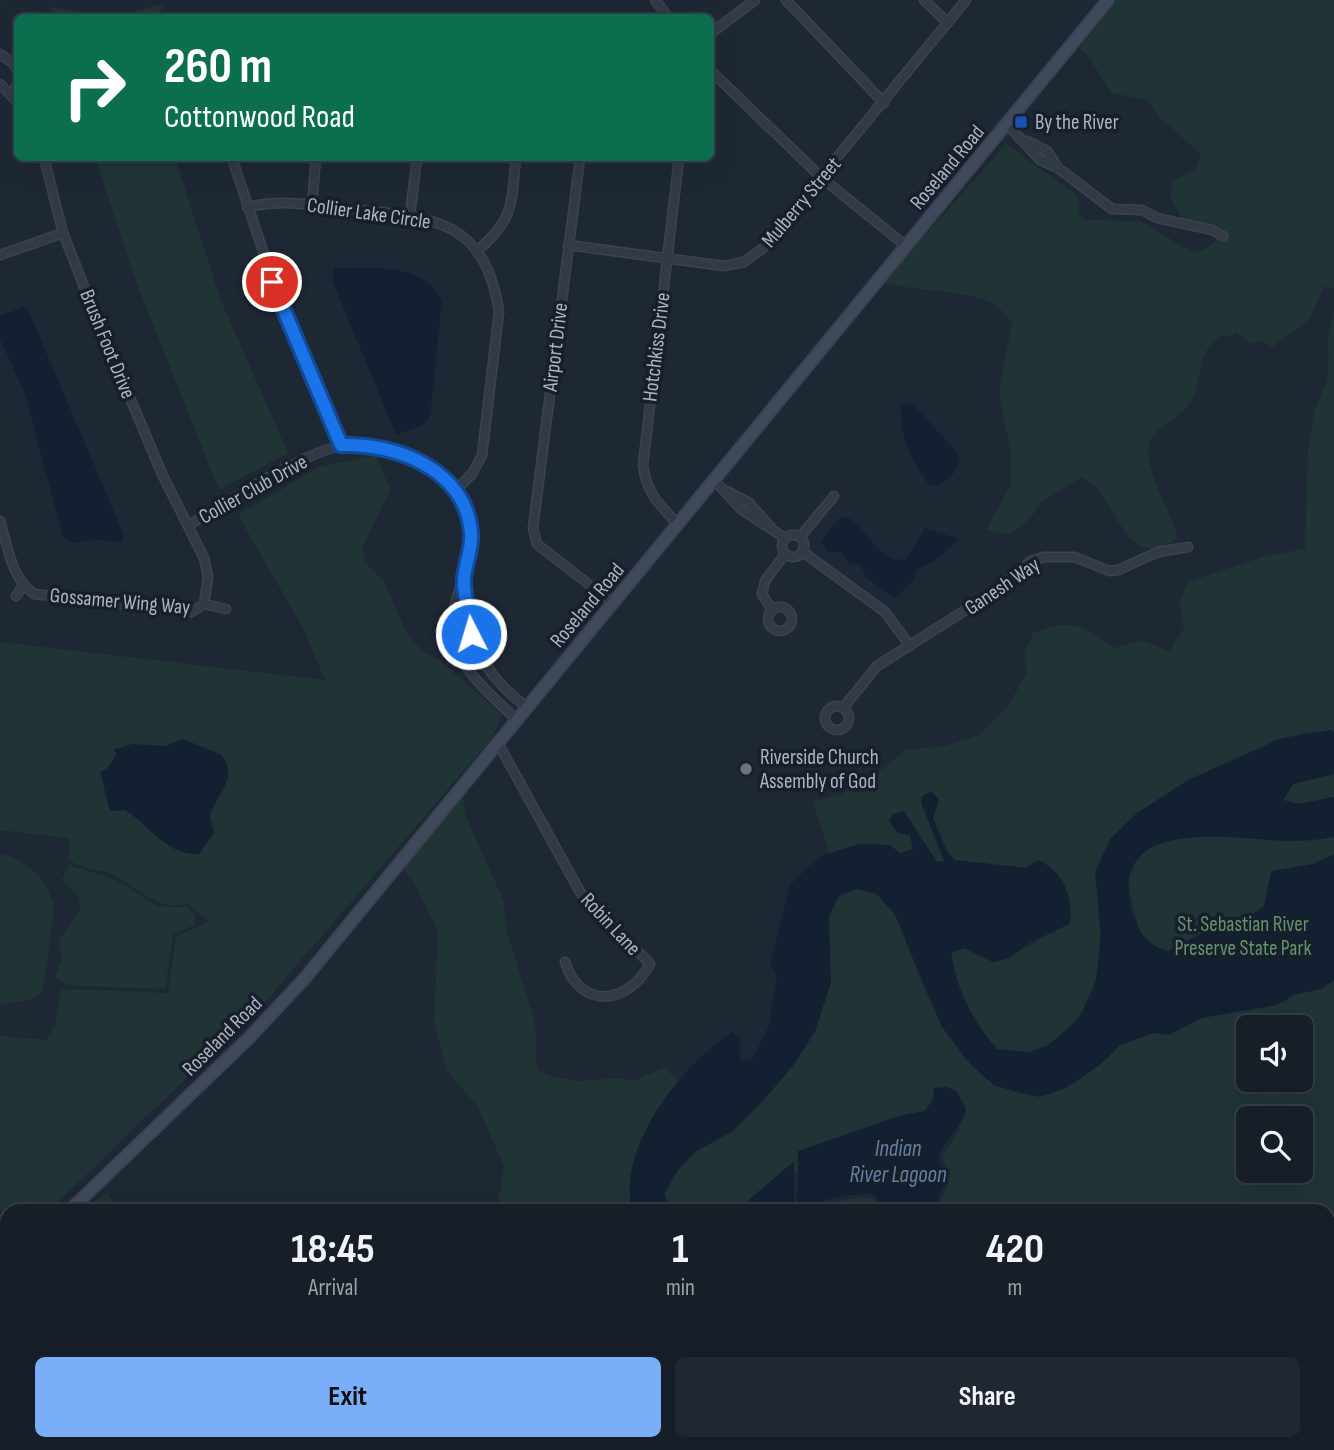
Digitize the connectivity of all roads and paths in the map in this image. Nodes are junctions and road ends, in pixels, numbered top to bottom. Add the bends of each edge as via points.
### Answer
1 (655, 0) edge
2 (755, 0) edge
3 (786, 0) edge
4 (924, 0) edge
5 (966, 0) edge
6 (1108, 0) edge
7 (666, 14) edge
8 (947, 23) junction
9 (714, 31) edge
10 (0, 54) edge
11 (14, 65) edge
12 (714, 79) edge
13 (0, 84) edge
14 (14, 90) edge
15 (11, 94) junction
16 (14, 98) edge
17 (884, 103) junction
18 (1007, 124) junction
19 (45, 161) edge
20 (233, 161) edge
21 (317, 161) edge
22 (417, 161) edge
23 (516, 161) edge
24 (580, 161) edge
25 (679, 161) edge
26 (822, 178) junction
27 (312, 204) junction
28 (247, 207) junction
29 (410, 215) junction
30 (64, 233) junction
31 (1223, 236) dead end
32 (568, 245) junction
33 (906, 246) junction
34 (477, 251) junction
35 (0, 255) edge
36 (667, 259) junction
37 (341, 445) junction
38 (714, 480) junction
39 (454, 492) junction
40 (834, 496) dead end
41 (0, 521) edge
42 (678, 524) junction
43 (189, 525) junction
44 (800, 537) junction
45 (785, 538) junction
46 (1188, 547) dead end
47 (803, 552) junction
48 (785, 554) junction
49 (464, 585) junction
50 (23, 586) junction
51 (16, 596) dead end
52 (204, 604) junction
53 (614, 604) junction
54 (226, 609) dead end
55 (772, 610) dead end
56 (910, 646) junction
57 (497, 680) junction
58 (486, 689) junction
59 (527, 707) junction
60 (843, 708) dead end
61 (517, 720) junction
62 (498, 743) junction
63 (565, 962) dead end
64 (76, 1204) edge

1 - 7 street
2 - 9 street
3 - 17 street
4 - 8 street
5 - 8 street, Mulberry Street
6 - 18 main road, Roseland Road
8 - 17 street, Mulberry Street
10 - 11 street
12 - 26 street
13 - 15 street
14 - 15 street
15 - 16 street
17 - 26 street, Mulberry Street
18 - 31 street via 1023,140 1047,151 1058,168 1112,209 1142,210
18 - 33 main road, Roseland Road
19 - 30 street, Brush Foot Drive
20 - 28 street
21 - 27 street
22 - 29 street
23 - 34 street via 509,217
24 - 32 street, Airport Drive
25 - 36 street, Hotchkiss Drive
26 - 33 street
26 - 36 street, Mulberry Street via 762,249 744,262 724,266
27 - 28 street, Collier Lake Circle via 276,200
27 - 29 street, Collier Lake Circle
28 - 37 street via 286,320
29 - 34 street, Collier Lake Circle via 445,224
30 - 35 street
30 - 43 street, Brush Foot Drive via 162,474
32 - 36 street, Mulberry Street
32 - 53 street, Airport Drive via 534,538
33 - 38 main road, Roseland Road
34 - 39 street, Collier Lake Circle via 496,288 499,312 482,455
36 - 42 street, Hotchkiss Drive via 643,465 645,484 654,501
37 - 39 street, Collier Club Drive via 384,447 412,456 438,473
37 - 43 street, Collier Club Drive via 313,455
38 - 42 main road, Roseland Road
38 - 45 street
39 - 49 street, Collier Club Drive via 465,507 472,536
40 - 44 street
41 - 50 street, Gossamer Wing Way
42 - 53 main road, Roseland Road
43 - 52 street, Gossamer Wing Way via 208,577
44 - 45 street via 792,534
44 - 47 street
45 - 48 street
46 - 56 street, Ganesh Way via 1158,552 1109,571 1075,557 1031,561 994,592
47 - 48 street via 794,557
47 - 56 street via 885,612
48 - 55 street via 765,581 762,594
49 - 57 street, Collier Club Drive via 471,634
49 - 58 street, Collier Club Drive via 455,596 455,645
50 - 51 street
50 - 52 street, Gossamer Wing Way via 34,594 191,612
52 - 54 street
53 - 59 main road, Roseland Road
56 - 60 street, Ganesh Way via 877,666
57 - 58 street
57 - 59 street, Collier Club Drive
58 - 61 street, Collier Club Drive
59 - 61 main road, Roseland Road
61 - 62 main road, Roseland Road
62 - 63 street, Robin Lane via 580,892 650,964 629,989 606,998 590,995 568,972
62 - 64 main road, Roseland Road via 305,978

